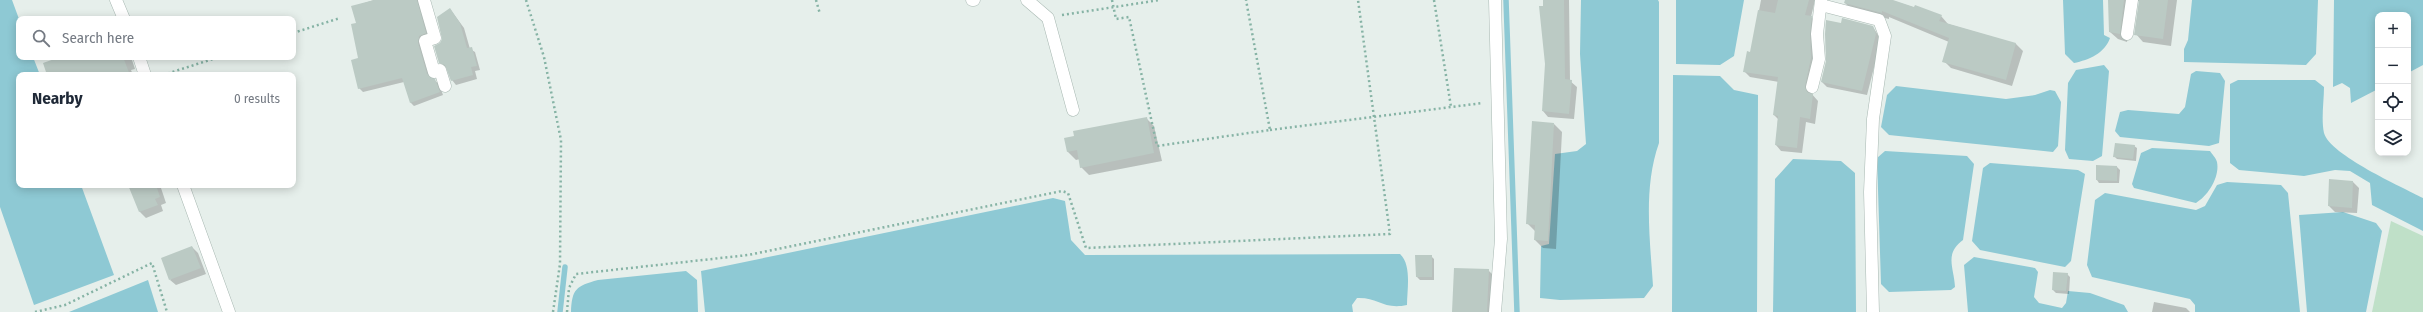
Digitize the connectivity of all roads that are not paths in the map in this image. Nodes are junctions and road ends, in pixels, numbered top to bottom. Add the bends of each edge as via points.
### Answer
1 (116, 0) edge
2 (424, 0) edge
3 (1027, 0) edge
4 (1496, 0) edge
5 (2132, 0) edge
6 (1821, 2) edge
7 (123, 16) edge
8 (2127, 34) dead end
9 (140, 60) edge
10 (144, 72) edge
11 (445, 86) dead end
12 (1812, 87) dead end
13 (1072, 110) dead end
14 (184, 188) edge
15 (229, 312) edge
16 (1495, 312) edge
17 (1872, 312) edge

1 - 7 street
2 - 11 street via 434,38 425,41 434,72 440,70
3 - 13 street via 1048,18
4 - 16 street via 1501,238
5 - 8 street
6 - 12 street via 1817,34 1819,59
6 - 17 street via 1880,20 1885,36 1873,119 1870,185
9 - 10 street
14 - 15 street

